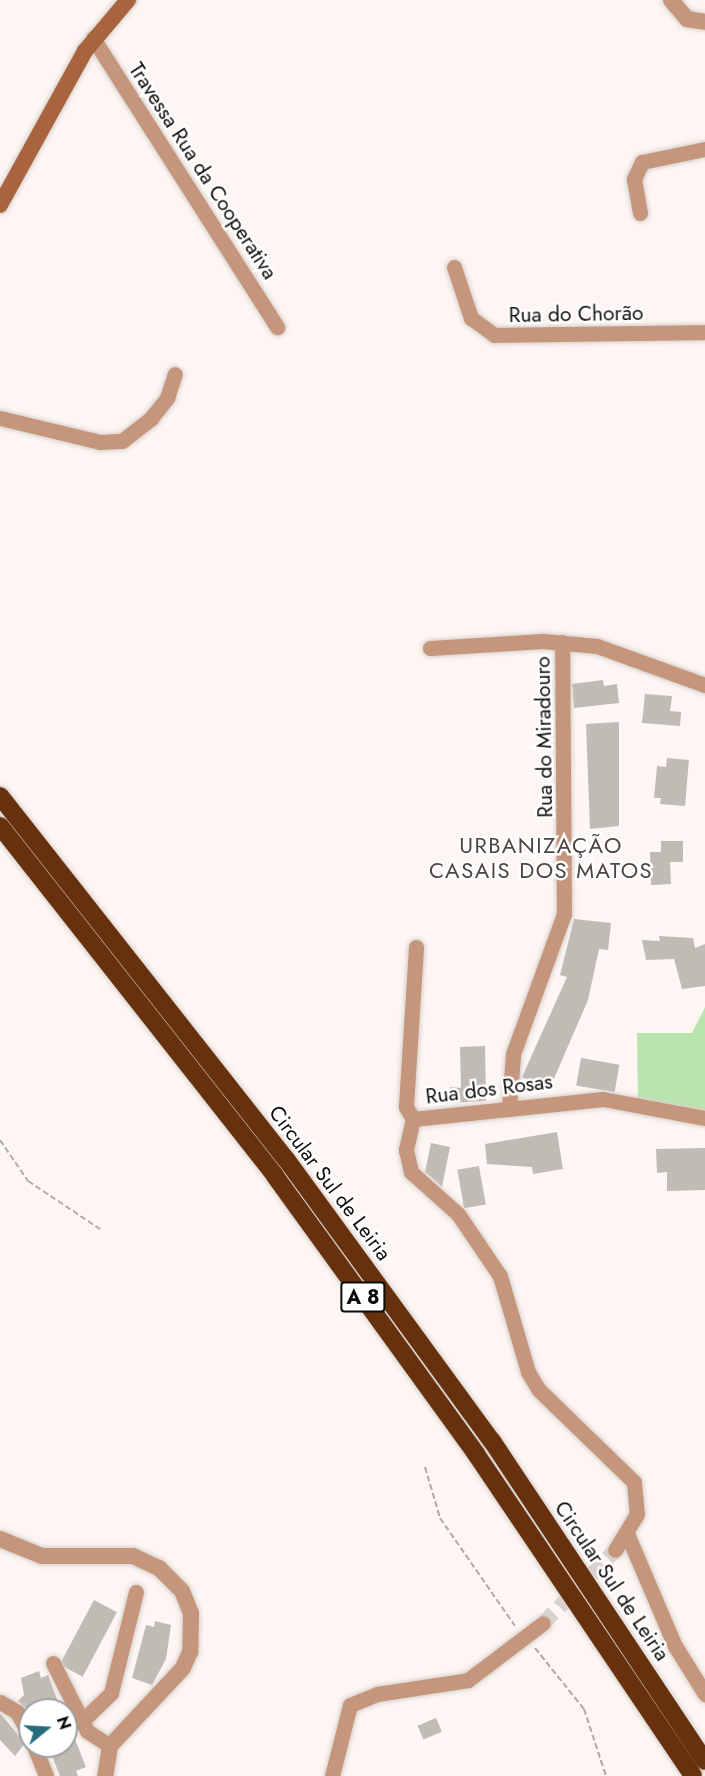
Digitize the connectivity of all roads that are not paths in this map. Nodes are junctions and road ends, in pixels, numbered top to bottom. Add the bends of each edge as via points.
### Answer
1 (128, 0) edge
2 (671, 0) edge
3 (705, 22) edge
4 (93, 38) junction
5 (705, 149) edge
6 (0, 205) edge
7 (640, 213) dead end
8 (454, 267) dead end
9 (277, 327) dead end
10 (705, 332) edge
11 (176, 374) dead end
12 (0, 418) edge
13 (562, 642) junction
14 (430, 648) dead end
15 (705, 685) edge
16 (0, 796) edge
17 (4, 831) edge
18 (416, 947) dead end
19 (509, 1109) junction
20 (705, 1118) edge
21 (413, 1119) junction
22 (628, 1536) junction
23 (0, 1539) edge
24 (615, 1551) tunnel mouth
25 (136, 1592) dead end
26 (543, 1623) tunnel mouth
27 (53, 1663) dead end
28 (705, 1694) edge
29 (0, 1702) edge
30 (18, 1714) edge
31 (81, 1722) junction
32 (110, 1746) junction
33 (39, 1758) edge
34 (705, 1761) edge
35 (46, 1776) edge
36 (105, 1776) edge
37 (332, 1776) edge
38 (693, 1776) edge

1 - 4 main road
2 - 3 street via 687,19
4 - 6 main road
4 - 9 street, Travessa Rua da Cooperativa
5 - 7 street via 642,162 634,179
8 - 10 street, Rua do Chorão via 471,318 494,335
11 - 12 street via 167,398 151,418 123,441 100,442
13 - 14 street
13 - 15 street via 627,654
13 - 19 street, Rua do Miradouro via 564,914 513,1054
16 - 34 highway, Circular Sul de Leiria / A 8 via 286,1159 478,1422
17 - 38 highway, Circular Sul de Leiria / A 8 via 275,1176 476,1454
18 - 21 street, Rua dos Rosas via 406,1107
19 - 20 street, Rua dos Rosas via 603,1099
19 - 21 street, Rua dos Rosas
21 - 22 street via 406,1150 411,1172 458,1214 494,1266 505,1288 528,1372 539,1390 634,1482 639,1504
22 - 24 street
22 - 28 street via 675,1646
23 - 32 street via 42,1556 133,1556 159,1568 182,1591 193,1632 183,1668
25 - 31 street via 111,1693
26 - 37 street via 527,1639 468,1680 377,1694 350,1705
27 - 31 street
29 - 30 street
31 - 32 street
32 - 36 street
33 - 35 street

